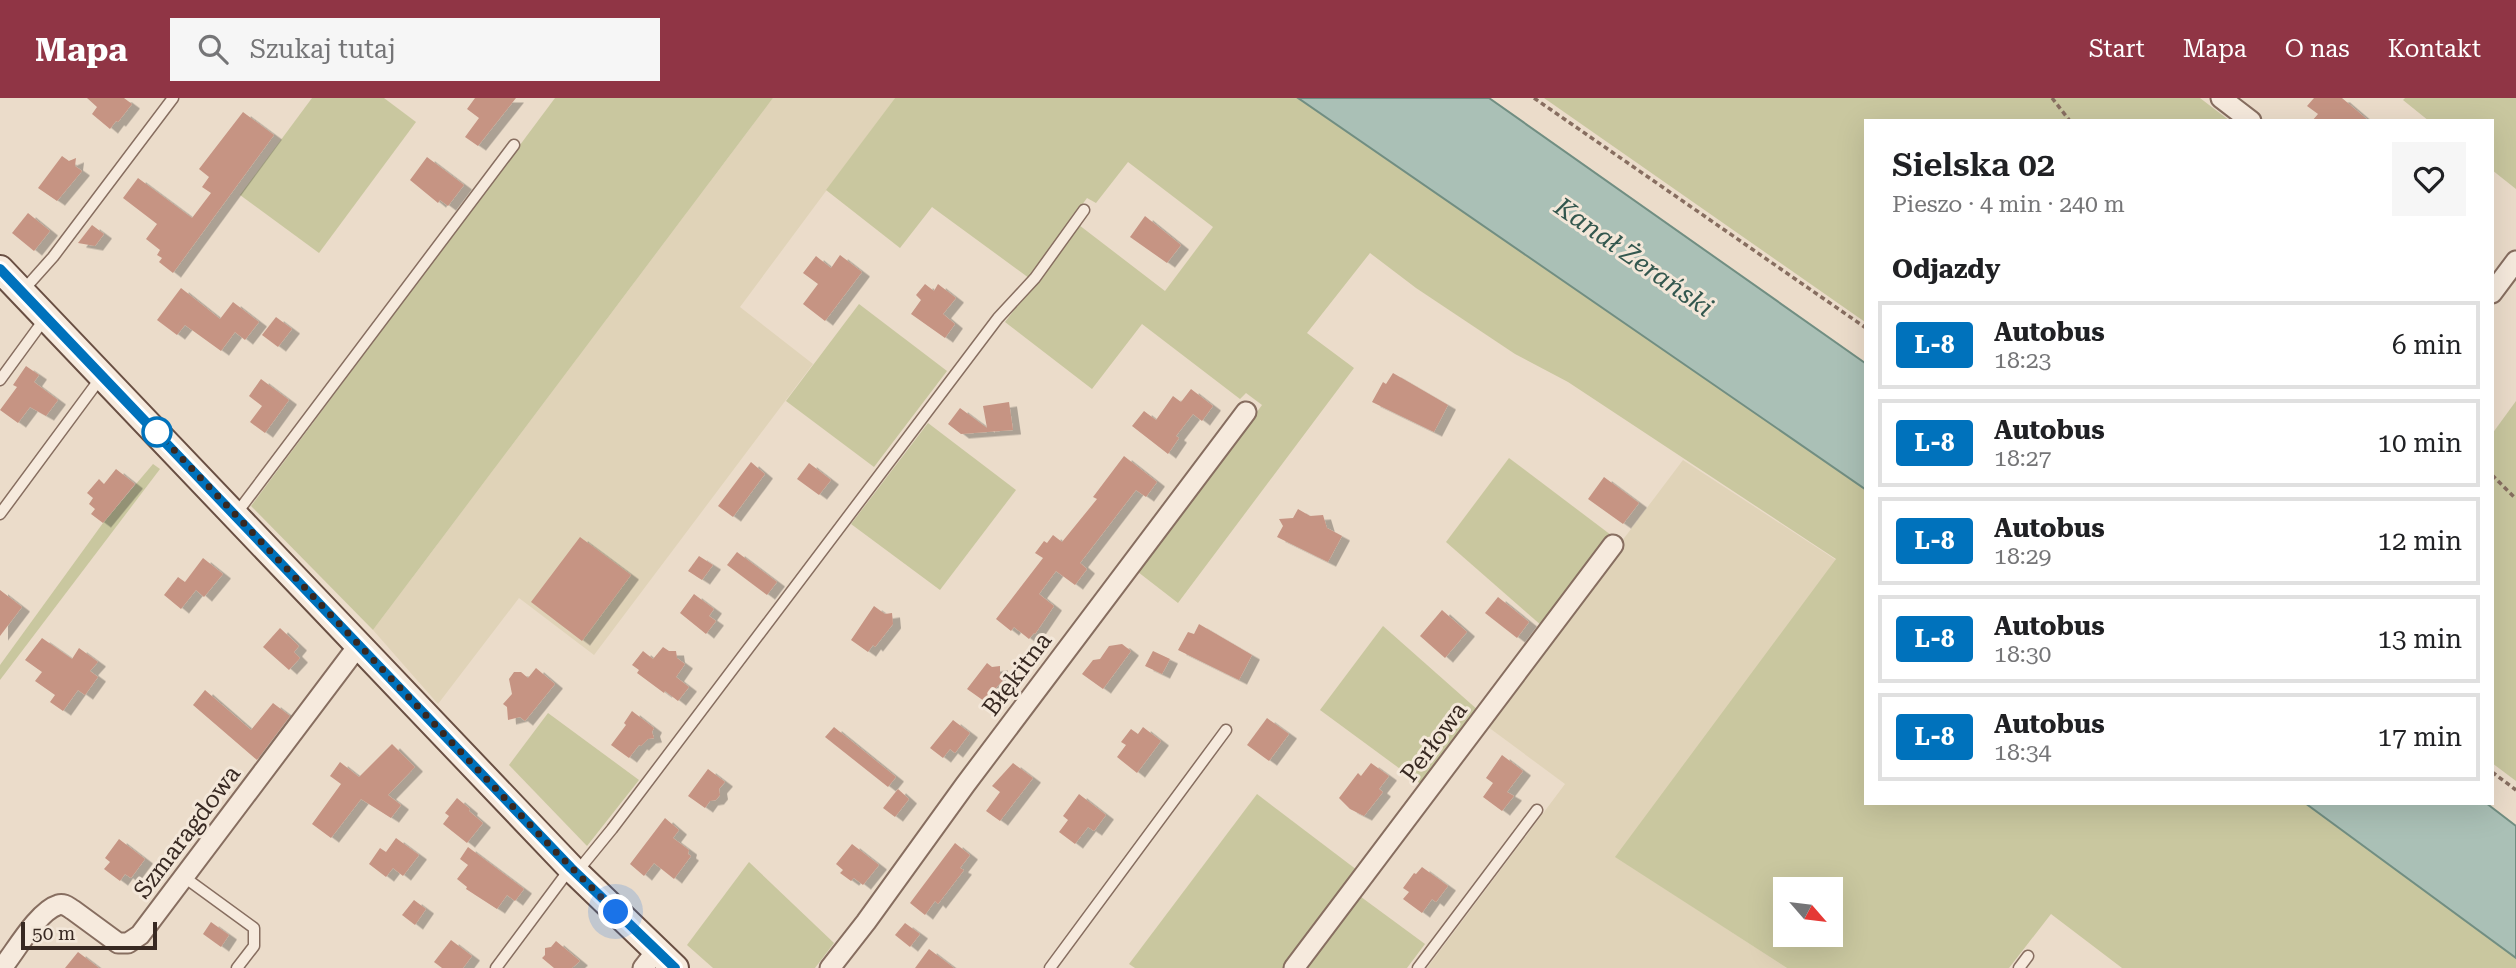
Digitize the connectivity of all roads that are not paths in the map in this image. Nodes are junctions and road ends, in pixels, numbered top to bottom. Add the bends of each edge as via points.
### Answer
1 (173, 98) edge
2 (2221, 98) edge
3 (2248, 119) edge
4 (514, 145) dead end
5 (1084, 211) dead end
6 (2516, 261) edge
7 (0, 270) edge
8 (20, 290) junction
9 (2494, 290) edge
10 (46, 317) junction
11 (102, 375) junction
12 (0, 380) edge
13 (1246, 412) dead end
14 (0, 514) edge
15 (235, 514) junction
16 (1613, 545) dead end
17 (359, 646) junction
18 (1226, 730) dead end
19 (1537, 810) dead end
20 (574, 871) junction
21 (184, 877) junction
22 (2028, 956) dead end
23 (658, 962) edge
24 (2, 968) edge
25 (237, 968) edge
26 (496, 968) edge
27 (830, 968) edge
28 (1050, 968) edge
29 (1294, 968) edge
30 (1418, 968) edge
31 (2019, 968) edge

1 - 8 lane via 53,257
2 - 3 street
4 - 15 lane
5 - 20 lane via 1035,278 998,318 612,830
6 - 9 street
7 - 8 street
8 - 10 street
10 - 11 street
10 - 12 lane
11 - 14 lane
11 - 15 street
13 - 27 street, Błękitna
15 - 17 street
16 - 29 street, Perłowa
17 - 20 street
17 - 21 street, Szmaragdowa
18 - 28 lane
19 - 30 lane
20 - 23 street
20 - 26 lane
21 - 24 street, Szmaragdowa via 134,940 118,943 73,909 58,905 40,918
21 - 25 lane via 254,928 254,946
22 - 31 lane

